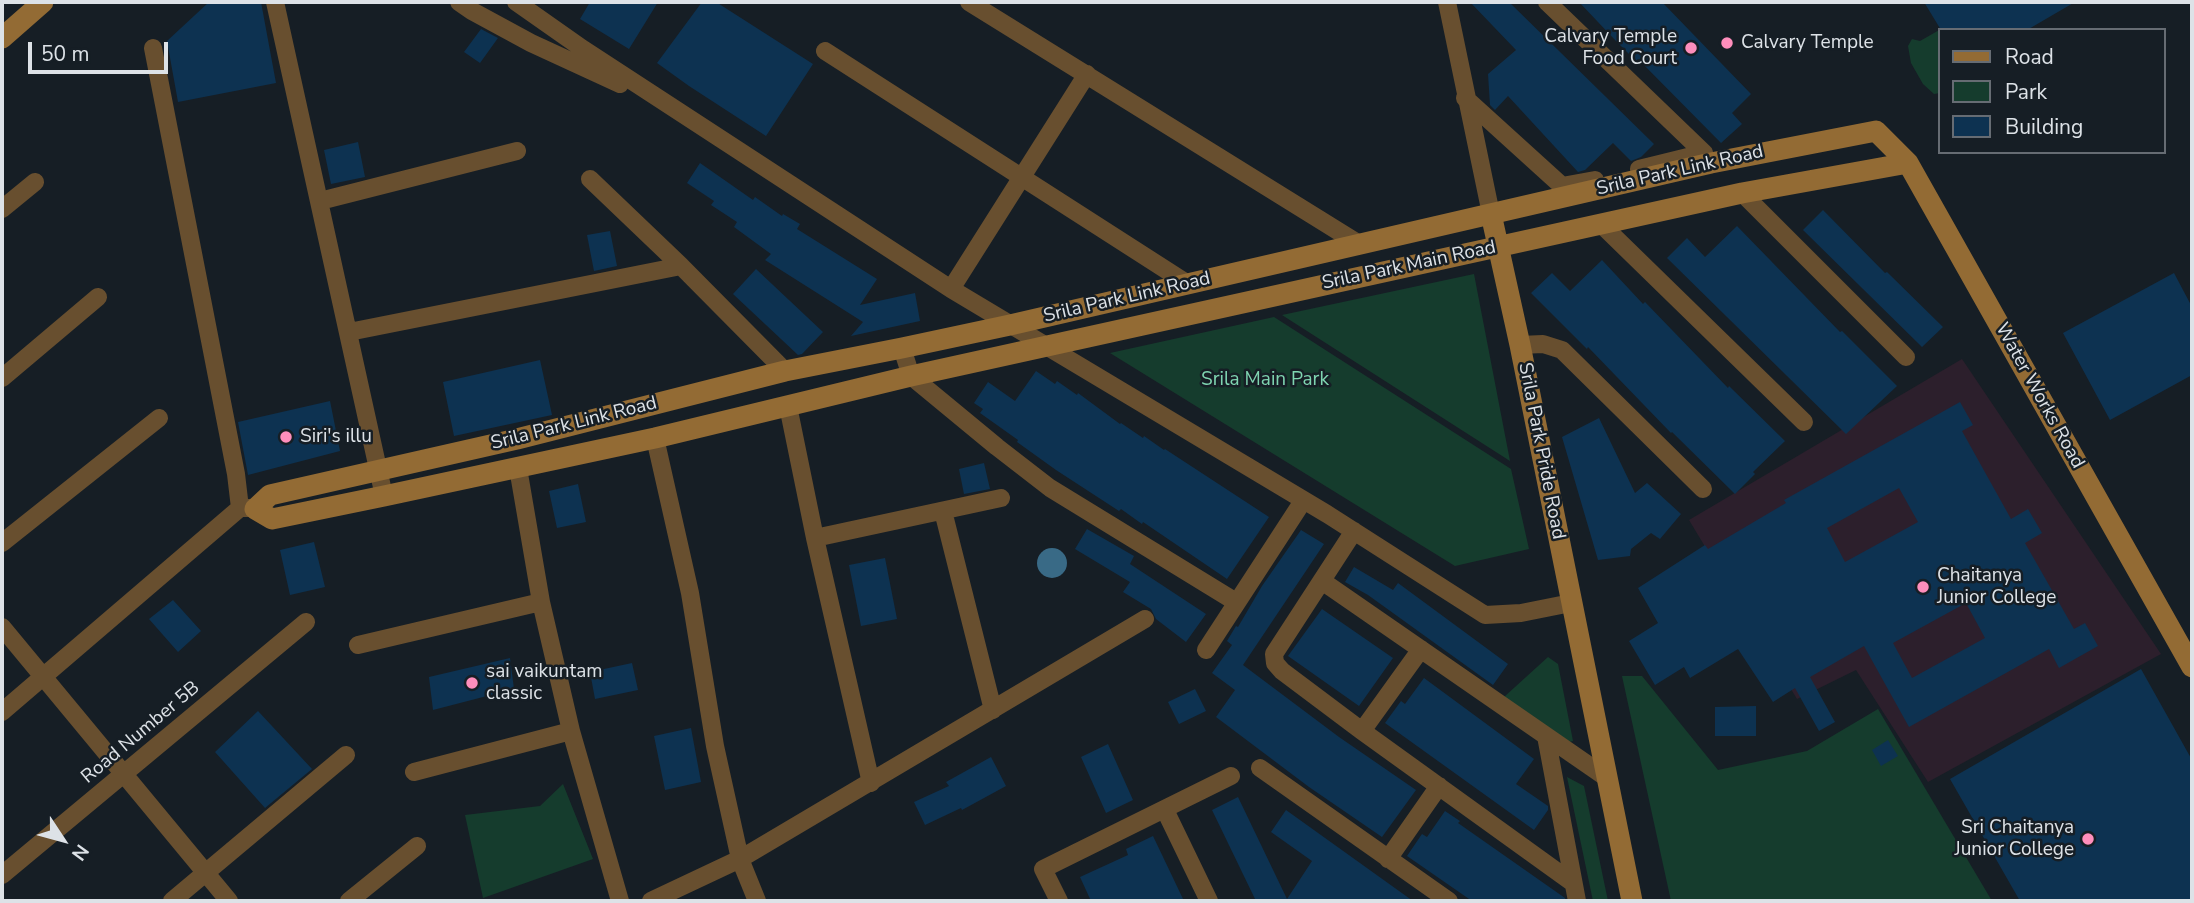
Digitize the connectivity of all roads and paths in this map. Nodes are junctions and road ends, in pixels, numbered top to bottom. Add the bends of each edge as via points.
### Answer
1 (43, 2) edge
2 (275, 2) edge
3 (459, 2) edge
4 (516, 2) edge
5 (969, 2) edge
6 (1447, 2) edge
7 (1547, 2) edge
8 (2, 38) edge
9 (153, 48) dead end
10 (825, 51) dead end
11 (1087, 74) junction
12 (1465, 98) junction
13 (677, 111) junction
14 (1876, 131) joint
15 (517, 151) dead end
16 (1908, 163) junction
17 (1021, 177) junction
18 (590, 179) dead end
19 (35, 182) dead end
20 (1742, 193) junction
21 (320, 201) junction
22 (2, 209) edge
23 (1491, 214) junction
24 (1601, 224) junction
25 (1359, 244) junction
26 (1497, 247) junction
27 (681, 266) junction
28 (1188, 284) junction
29 (951, 289) junction
30 (98, 297) dead end
31 (1010, 325) junction
32 (349, 332) junction
33 (1520, 345) junction
34 (1046, 346) junction
35 (902, 348) junction
36 (1906, 356) dead end
37 (785, 370) junction
38 (911, 376) junction
39 (2, 378) edge
40 (788, 406) junction
41 (159, 418) dead end
42 (1804, 422) dead end
43 (655, 438) junction
44 (519, 468) junction
45 (379, 469) junction
46 (1703, 489) dead end
47 (384, 496) junction
48 (1001, 498) dead end
49 (1303, 501) junction
50 (248, 508) junction
51 (943, 511) junction
52 (1354, 531) junction
53 (815, 538) junction
54 (2, 543) edge
55 (1322, 581) junction
56 (541, 602) junction
57 (1236, 602) junction
58 (1571, 603) junction
59 (1145, 619) dead end
60 (306, 622) dead end
61 (2, 627) edge
62 (358, 645) dead end
63 (1421, 649) junction
64 (1206, 650) dead end
65 (2192, 667) edge
66 (43, 678) junction
67 (993, 710) junction
68 (2, 712) edge
69 (571, 731) junction
70 (1362, 731) junction
71 (1546, 736) junction
72 (346, 755) dead end
73 (1260, 768) dead end
74 (414, 772) dead end
75 (123, 774) junction
76 (1231, 776) dead end
77 (1607, 778) junction
78 (871, 783) junction
79 (1440, 786) junction
80 (1165, 810) junction
81 (417, 846) dead end
82 (740, 859) junction
83 (1388, 859) junction
84 (205, 873) junction
85 (2, 875) edge
86 (1573, 883) junction
87 (172, 901) edge
88 (229, 901) edge
89 (349, 901) edge
90 (620, 901) edge
91 (651, 901) edge
92 (757, 901) edge
93 (1059, 901) edge
94 (1209, 901) edge
95 (1449, 901) edge
96 (1577, 901) edge
97 (1632, 901) edge

1 - 8 street
2 - 21 street
3 - 13 street via 531,43
4 - 13 street
5 - 11 street
6 - 12 street, Srila Park Pride Road
7 - 12 street via 1704,153 1562,186
9 - 50 street via 236,474
10 - 17 street
11 - 17 street
11 - 25 street
12 - 23 street, Srila Park Pride Road
13 - 29 street
14 - 16 street, Water Works Road
14 - 23 street, Srila Park Link Road
15 - 21 street
16 - 20 street, Srila Park Main Road
16 - 65 street, Water Works Road
17 - 28 street
17 - 29 street
18 - 27 street
19 - 22 street
20 - 24 street, Srila Park Main Road
20 - 36 street
21 - 32 street
23 - 25 street, Srila Park Link Road
23 - 26 street, Srila Park Pride Road
24 - 26 street, Srila Park Main Road
24 - 42 street
25 - 28 street, Srila Park Link Road
26 - 33 street, Srila Park Pride Road
26 - 34 street, Srila Park Main Road
27 - 32 street
27 - 37 street
28 - 31 street, Srila Park Link Road
29 - 31 street
30 - 39 street
31 - 34 street
31 - 35 street, Srila Park Link Road
32 - 45 street
33 - 46 street via 1543,344 1562,350
33 - 58 street, Srila Park Pride Road
34 - 38 street, Srila Park Main Road
34 - 49 street
35 - 37 street, Srila Park Link Road
35 - 38 street
37 - 45 street, Srila Park Link Road via 517,439
38 - 40 street, Srila Park Link Road
38 - 57 street via 1051,488
40 - 43 street, Srila Park Link Road
40 - 53 street
41 - 54 street
43 - 44 street, Srila Park Link Road
43 - 82 street via 690,593 715,746
44 - 47 street, Srila Park Link Road
44 - 56 street
45 - 47 street
45 - 50 street, Srila Park Link Road via 270,495
47 - 50 street, Srila Park Link Road via 272,519
48 - 51 street
49 - 52 street
49 - 57 street
50 - 66 street
51 - 53 street
51 - 67 street
52 - 55 street
52 - 58 street via 1485,615
53 - 78 street
55 - 63 street
55 - 70 street via 1275,654 1275,663
56 - 62 street
56 - 69 street
57 - 64 street
58 - 77 street, Srila Park Pride Road
59 - 67 street
60 - 75 street, Road Number 5B
61 - 66 street
63 - 70 street
63 - 71 street
66 - 68 street
66 - 75 street
67 - 78 street
69 - 74 street
69 - 90 street
70 - 79 street
71 - 77 street
71 - 86 street
72 - 84 street
73 - 83 street
75 - 84 street
75 - 85 street, Road Number 5B
76 - 80 street
77 - 97 street, Srila Park Pride Road
78 - 82 street
79 - 83 street
79 - 86 street
80 - 93 street via 1043,869
80 - 94 street
81 - 89 street
82 - 91 street
82 - 92 street
83 - 95 street
84 - 87 street
84 - 88 street
86 - 96 street

